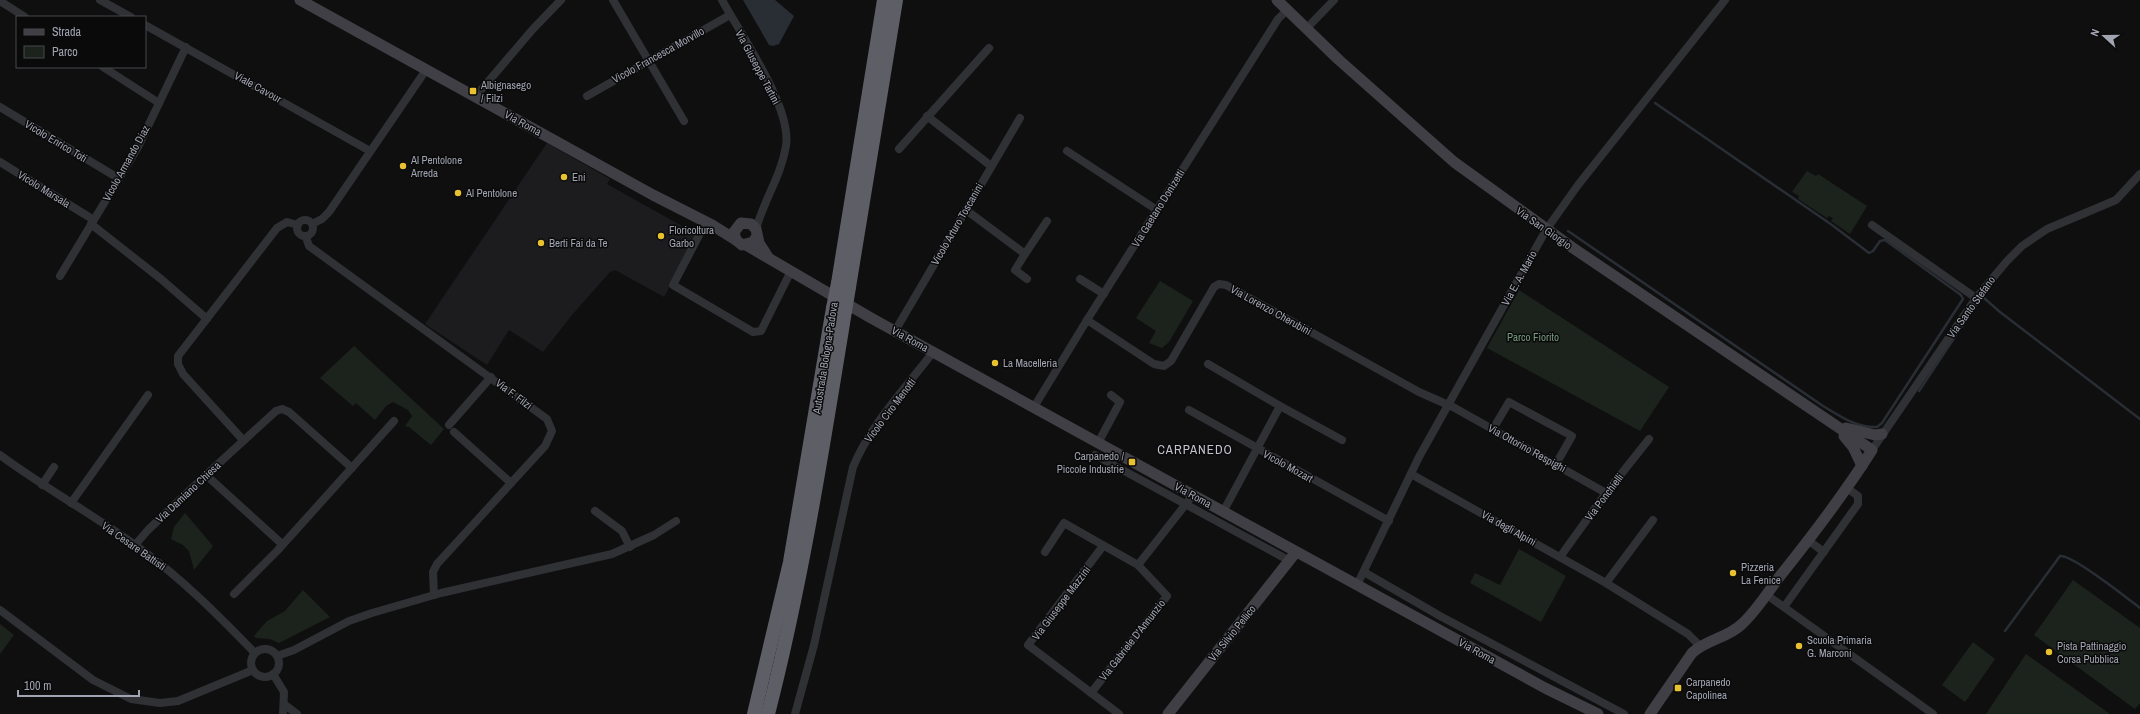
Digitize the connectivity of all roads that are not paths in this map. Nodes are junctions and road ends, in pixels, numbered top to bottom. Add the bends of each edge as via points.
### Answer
1 (100, 0) edge
2 (300, 0) edge
3 (561, 0) edge
4 (613, 0) edge
5 (722, 0) edge
6 (884, 0) edge
7 (896, 0) edge
8 (1277, 0) edge
9 (1334, 0) edge
10 (1726, 0) edge
11 (0, 1) edge
12 (1286, 11) junction
13 (730, 15) junction
14 (23, 16) edge
15 (129, 16) edge
16 (146, 26) edge
17 (1306, 29) junction
18 (186, 47) junction
19 (989, 48) dead end
20 (648, 60) junction
21 (105, 68) edge
22 (426, 70) junction
23 (587, 96) dead end
24 (475, 97) junction
25 (159, 103) junction
26 (0, 107) edge
27 (927, 116) junction
28 (1020, 118) dead end
29 (684, 121) dead end
30 (900, 149) dead end
31 (1067, 150) dead end
32 (370, 151) junction
33 (0, 162) edge
34 (991, 166) junction
35 (2140, 174) edge
36 (113, 175) dead end
37 (764, 205) junction
38 (966, 210) junction
39 (1157, 210) junction
40 (90, 220) junction
41 (1046, 221) dead end
42 (312, 224) junction
43 (709, 224) junction
44 (741, 224) junction
45 (298, 225) junction
46 (1872, 226) dead end
47 (1546, 230) junction
48 (756, 233) junction
49 (306, 237) junction
50 (736, 240) junction
51 (746, 245) junction
52 (1024, 254) junction
53 (770, 259) junction
54 (791, 272) junction
55 (60, 276) dead end
56 (1027, 279) dead end
57 (1080, 279) dead end
58 (843, 285) junction
59 (1104, 294) junction
60 (1976, 298) junction
61 (839, 309) junction
62 (207, 319) junction
63 (1087, 320) junction
64 (895, 331) junction
65 (934, 352) junction
66 (1208, 364) dead end
67 (492, 377) junction
68 (148, 395) dead end
69 (1111, 395) dead end
70 (1448, 405) junction
71 (1280, 406) junction
72 (1034, 407) junction
73 (1189, 410) dead end
74 (394, 421) dead end
75 (1834, 424) junction
76 (449, 425) dead end
77 (1493, 429) junction
78 (454, 432) dead end
79 (1882, 434) junction
80 (1649, 439) dead end
81 (243, 440) junction
82 (1342, 440) dead end
83 (1098, 443) junction
84 (1256, 449) junction
85 (1872, 450) junction
86 (0, 455) edge
87 (1095, 455) dead end
88 (1556, 464) junction
89 (1862, 466) junction
90 (54, 467) dead end
91 (352, 468) junction
92 (1411, 474) junction
93 (206, 475) junction
94 (511, 483) junction
95 (42, 485) junction
96 (1847, 488) junction
97 (1606, 493) junction
98 (1190, 500) junction
99 (71, 503) junction
100 (595, 511) dead end
101 (1223, 512) junction
102 (1653, 520) dead end
103 (676, 521) dead end
104 (1389, 521) junction
105 (1809, 540) junction
106 (282, 544) junction
107 (135, 545) junction
108 (1103, 546) junction
109 (630, 547) junction
110 (1045, 552) dead end
111 (1824, 552) junction
112 (1293, 556) junction
113 (1560, 556) junction
114 (1138, 565) junction
115 (1364, 572) junction
116 (1606, 583) junction
117 (1357, 585) junction
118 (234, 594) dead end
119 (434, 594) junction
120 (1767, 595) junction
121 (1784, 607) junction
122 (0, 610) edge
123 (1700, 646) junction
124 (254, 654) junction
125 (277, 656) junction
126 (253, 670) junction
127 (273, 674) junction
128 (1091, 693) junction
129 (284, 705) junction
130 (283, 714) edge
131 (297, 714) edge
132 (754, 714) edge
133 (768, 714) edge
134 (795, 714) edge
135 (1119, 714) edge
136 (1168, 714) edge
137 (1598, 714) edge
138 (1624, 714) edge
139 (1650, 714) edge
140 (1933, 714) edge

1 - 15 street
2 - 22 main road, Via Roma
3 - 24 street
4 - 20 street
5 - 13 street, Via Giuseppe Tartini
6 - 58 highway, Autostrada Bologna-Padova
7 - 58 highway, Autostrada Bologna-Padova
8 - 12 main road, Via San Giorgio
9 - 17 street
10 - 47 street, Via E. A. Mario via 1578,185
11 - 14 street
12 - 17 main road, Via San Giorgio
12 - 39 street, Via Gaetano Donizetti via 1278,19
13 - 20 street, Vicolo Francesca Morvillo
13 - 37 street, Via Giuseppe Tartini via 774,93 786,132 781,168
16 - 18 street, Viale Cavour
17 - 47 main road, Via San Giorgio via 1372,91 1454,162
18 - 25 street, Vicolo Armando Diaz
18 - 32 street, Viale Cavour
19 - 27 street
20 - 23 street, Vicolo Francesca Morvillo
20 - 29 street
21 - 25 street
22 - 24 main road, Via Roma
22 - 32 street
24 - 43 main road, Via Roma
25 - 40 street, Vicolo Armando Diaz via 138,147
26 - 36 street, Vicolo Enrico Toti
27 - 30 street
27 - 34 street
28 - 34 street, Vicolo Arturo Toscanini
31 - 39 street
32 - 42 street via 329,212
33 - 40 street, Vicolo Marsala
34 - 38 street, Vicolo Arturo Toscanini
35 - 60 street, Via Santo Stefano via 2116,200 2062,222 2034,237 2007,261
37 - 44 street, Via Giuseppe Tartini via 752,218
37 - 48 street, Via Giuseppe Tartini
38 - 52 street
38 - 64 street, Vicolo Arturo Toscanini
39 - 59 street, Via Gaetano Donizetti
40 - 55 street, Vicolo Armando Diaz
40 - 62 street
41 - 52 street
42 - 45 street via 306,220
42 - 49 street via 313,231
43 - 44 main road, Via Roma
43 - 50 main road, Via Roma
43 - 54 street via 672,285 753,332 761,331
44 - 48 main road via 751,224
44 - 50 main road via 734,232
45 - 49 street via 299,233
45 - 62 street via 287,222 277,228
46 - 60 street
47 - 70 street, Via E. A. Mario
47 - 75 main road, Via San Giorgio
48 - 51 main road via 753,242
48 - 53 main road, Via Roma via 762,250
49 - 67 street, Via F. Filzi via 309,246 394,310
50 - 51 main road
51 - 53 main road, Via Roma
52 - 56 street via 1015,270
53 - 54 main road, Via Roma
54 - 64 main road, Via Roma
57 - 59 street
58 - 61 highway, Autostrada Bologna-Padova, bridge
59 - 63 street, Via Gaetano Donizetti
60 - 79 street, Via Santo Stefano
61 - 132 highway, Autostrada Bologna-Padova via 790,562
61 - 133 highway, Autostrada Bologna-Padova via 811,513
62 - 81 street via 183,348 178,356 178,364
63 - 70 street, Via Lorenzo Cherubini via 1154,364 1164,366 1171,361 1214,287 1219,284 1226,285 1419,392
63 - 72 street, Via Gaetano Donizetti
64 - 65 main road, Via Roma
65 - 72 main road, Via Roma
65 - 134 street, Vicolo Ciro Menotti via 875,426 854,467 814,645
66 - 71 street
67 - 76 street
67 - 94 street, Via F. Filzi via 548,420 552,431 545,446
68 - 99 street
69 - 83 street via 1120,402
70 - 77 street, Via Ottorino Respighi
70 - 92 street, Via E. A. Mario
71 - 82 street
71 - 84 street
72 - 83 main road, Via Roma
73 - 84 street, Vicolo Mozart
74 - 91 street
75 - 79 main road, Via San Giorgio via 1862,433
75 - 85 main road, Via San Giorgio
75 - 89 main road, Via San Giorgio via 1854,447
77 - 88 street, Via Ottorino Respighi
77 - 88 street via 1509,402 1572,436
78 - 94 street
79 - 85 street, Via Santo Stefano
80 - 97 street, Via Ponchielli
81 - 91 street, Via Damiano Chiesa via 270,415 282,409 289,412
81 - 93 street, Via Damiano Chiesa
83 - 98 main road, Via Roma
84 - 101 street
84 - 104 street, Vicolo Mozart
85 - 89 main road, Via Santo Stefano
86 - 95 street, Via Cesare Battisti
87 - 98 street, Via Roma
88 - 97 street, Via Ottorino Respighi
89 - 96 main road, Via Santo Stefano
90 - 95 street
91 - 106 street
92 - 104 street, Via E. A. Mario
92 - 113 street, Via degli Alpini
93 - 106 street
93 - 107 street, Via Damiano Chiesa
94 - 119 street, Via F. Filzi via 437,564 433,572
95 - 99 street, Via Cesare Battisti
96 - 105 main road, Via Santo Stefano
96 - 111 street via 1858,496 1858,504
97 - 113 street, Via Ponchielli
98 - 101 main road, Via Roma
98 - 112 street, Via Roma
98 - 114 street
99 - 107 street, Via Cesare Battisti
100 - 109 street via 622,531
101 - 112 main road, Via Roma
102 - 116 street
103 - 109 street
104 - 115 street, Via E. A. Mario
105 - 111 street
105 - 120 main road, Via Santo Stefano
106 - 118 street
107 - 124 street, Via Cesare Battisti via 195,593
108 - 110 street via 1064,523
108 - 114 street
108 - 128 street, Via Giuseppe Mazzini via 1028,646
109 - 119 street via 596,558
111 - 121 street
112 - 117 main road, Via Roma
112 - 136 main road, Via Silvio Pellico
113 - 116 street, Via degli Alpini
114 - 128 street, Via Gabriele D'Annunzio via 1167,596
115 - 117 street, Via E. A. Mario
115 - 138 street, Via Roma via 1440,616
116 - 123 street, Via degli Alpini via 1688,634
117 - 137 main road, Via Roma via 1545,688
119 - 125 street via 349,621 294,650
120 - 121 street
120 - 123 main road, Via Santo Stefano via 1741,625
121 - 140 street
122 - 126 street via 93,680 131,699 160,703 178,701
123 - 139 main road, Via Santo Stefano
124 - 125 street via 266,649
124 - 126 street via 251,662
125 - 127 street via 278,668
126 - 127 street via 260,676
127 - 129 street via 284,692
128 - 135 street, Via Giuseppe Mazzini
129 - 130 street
129 - 131 street

